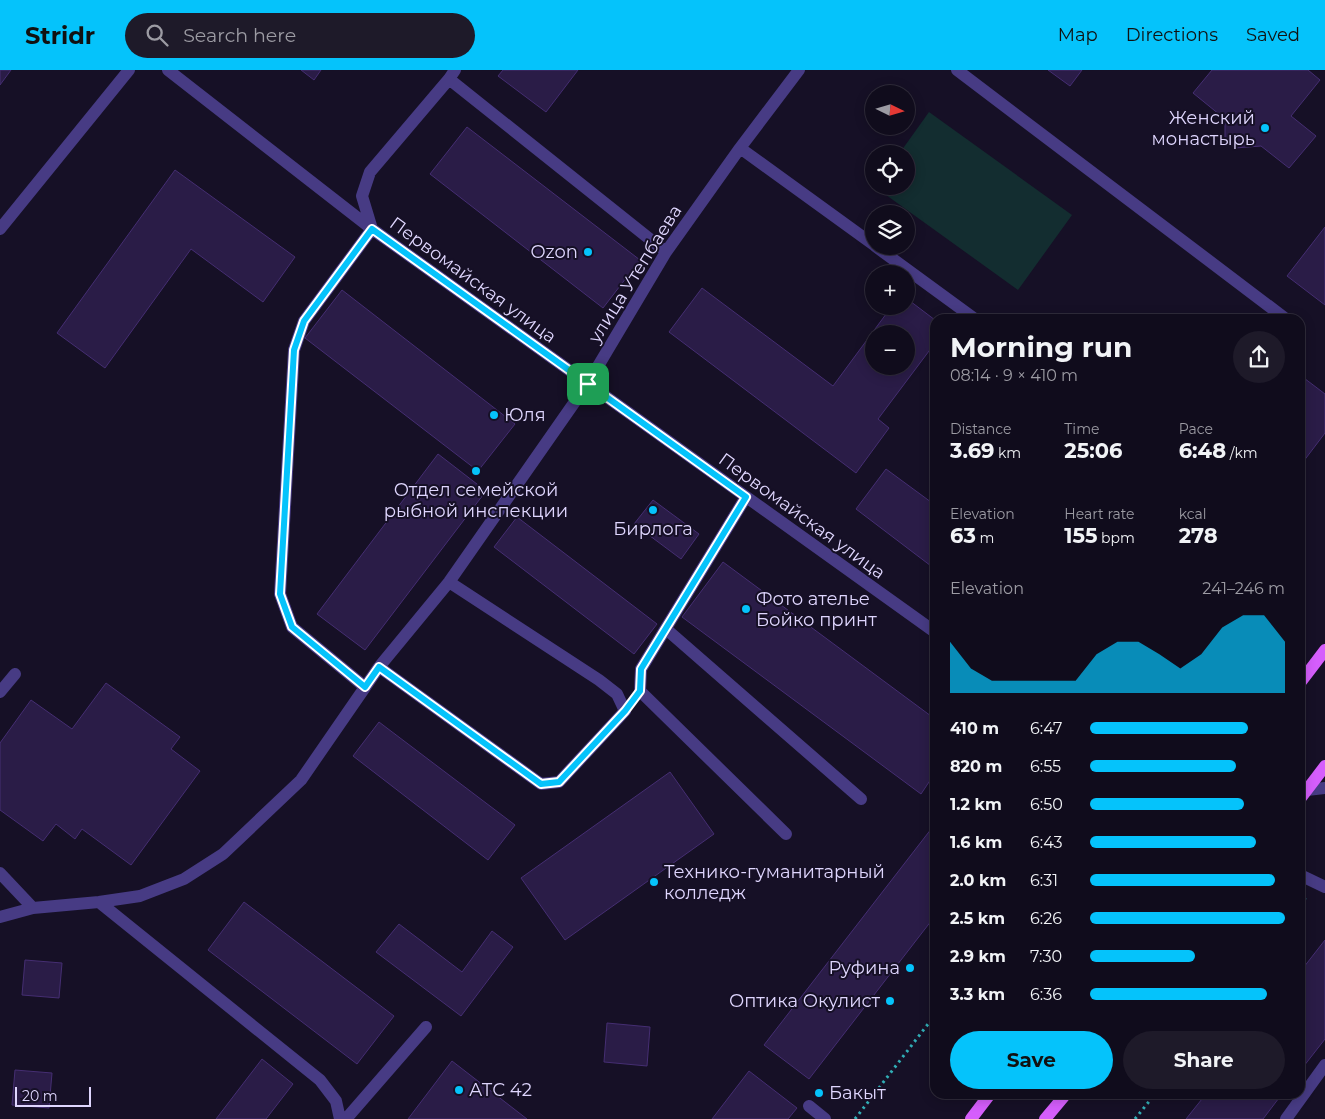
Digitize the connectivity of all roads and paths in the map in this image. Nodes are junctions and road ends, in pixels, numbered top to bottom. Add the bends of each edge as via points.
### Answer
1 (129, 70) edge
2 (168, 70) edge
3 (799, 70) edge
4 (957, 70) edge
5 (452, 75) edge
6 (740, 148) junction
7 (0, 229) edge
8 (372, 229) junction
9 (865, 239) edge
10 (666, 252) junction
11 (886, 255) edge
12 (968, 314) edge
13 (1279, 314) edge
14 (588, 384) junction
15 (746, 497) junction
16 (449, 582) junction
17 (930, 628) edge
18 (666, 629) junction
19 (1325, 650) edge
20 (379, 667) junction
21 (15, 674) dead end
22 (1305, 676) edge
23 (365, 687) junction
24 (640, 691) junction
25 (0, 692) edge
26 (625, 711) junction
27 (1325, 766) edge
28 (1325, 788) edge
29 (1305, 791) edge
30 (1305, 793) edge
31 (861, 799) dead end
32 (786, 834) dead end
33 (0, 873) edge
34 (1305, 877) edge
35 (1325, 887) edge
36 (99, 902) junction
37 (34, 908) junction
38 (0, 917) edge
39 (930, 1022) edge
40 (426, 1027) dead end
41 (1325, 1065) edge
42 (1305, 1093) edge
43 (986, 1099) edge
44 (1062, 1099) edge
45 (1151, 1099) edge
46 (1300, 1099) edge
47 (809, 1106) dead end
48 (340, 1119) edge
49 (346, 1119) edge
50 (826, 1119) edge
51 (855, 1119) edge
52 (971, 1119) edge
53 (1045, 1119) edge
54 (1135, 1119) edge
55 (1286, 1119) edge

1 - 7 street
2 - 8 street, Первомайская улица
3 - 6 street, улица Утепбаева
4 - 13 street
5 - 8 street via 370,172 362,196
5 - 10 street
6 - 9 street
6 - 10 street, улица Утепбаева
8 - 14 street, Первомайская улица
8 - 23 street via 304,321 294,350 280,594 292,627
10 - 14 street, улица Утепбаева
11 - 12 street
14 - 15 street, Первомайская улица
14 - 16 street, улица Утепбаева
15 - 17 street, Первомайская улица
15 - 18 street
16 - 20 street, улица Утепбаева
16 - 26 street via 599,680 617,694
18 - 24 street via 641,669
18 - 31 street
19 - 22 main road
20 - 23 street, улица Утепбаева
20 - 26 street via 541,784 559,782
21 - 25 street
23 - 36 street, улица Утепбаева via 301,780 223,854 184,878 140,896
24 - 26 street
24 - 32 street
27 - 29 main road
28 - 30 street
33 - 37 street
34 - 35 street
36 - 37 street, улица Утепбаева
36 - 48 street via 320,1080 336,1100
37 - 38 street, улица Утепбаева
39 - 51 path
40 - 49 street
41 - 42 street
43 - 52 main road
44 - 53 main road
45 - 54 path
46 - 55 street
47 - 50 street

